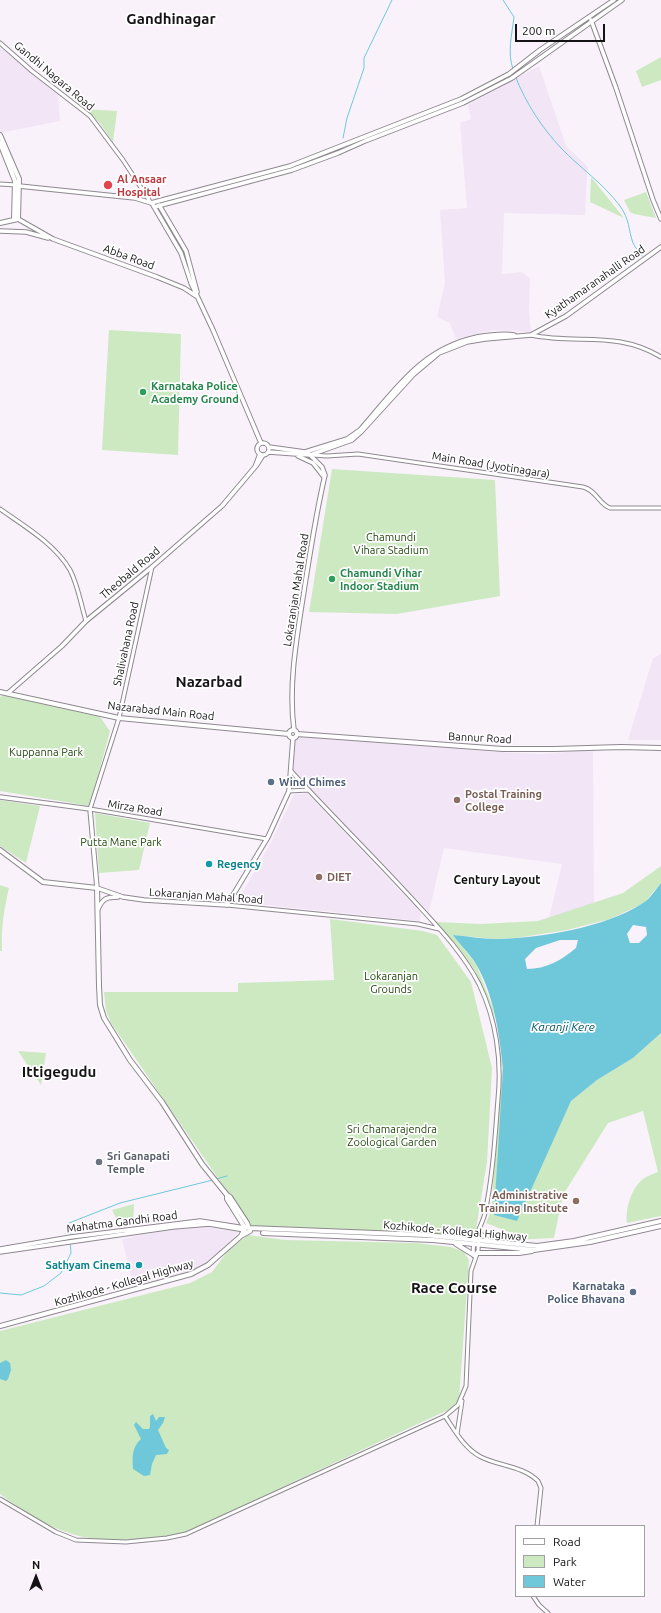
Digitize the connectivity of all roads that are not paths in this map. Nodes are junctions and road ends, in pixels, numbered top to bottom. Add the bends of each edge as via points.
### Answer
1 (614, 0) edge
2 (622, 0) edge
3 (590, 20) junction
4 (0, 43) edge
5 (511, 76) junction
6 (0, 135) edge
7 (0, 143) edge
8 (0, 184) edge
9 (17, 186) junction
10 (157, 201) junction
11 (151, 203) junction
12 (160, 206) junction
13 (154, 207) junction
14 (16, 219) junction
15 (661, 219) edge
16 (0, 223) edge
17 (0, 231) edge
18 (53, 239) junction
19 (661, 247) edge
20 (198, 297) junction
21 (531, 335) junction
22 (661, 357) edge
23 (261, 443) junction
24 (269, 447) junction
25 (269, 452) junction
26 (309, 453) junction
27 (293, 454) junction
28 (261, 455) junction
29 (324, 477) junction
30 (661, 508) edge
31 (0, 509) edge
32 (152, 567) junction
33 (86, 620) junction
34 (0, 692) edge
35 (8, 693) junction
36 (119, 718) junction
37 (294, 730) junction
38 (289, 734) junction
39 (297, 734) junction
40 (293, 738) junction
41 (661, 748) edge
42 (291, 771) junction
43 (289, 790) junction
44 (308, 790) junction
45 (0, 797) edge
46 (90, 809) junction
47 (267, 839) junction
48 (0, 850) edge
49 (97, 888) junction
50 (123, 897) junction
51 (227, 905) junction
52 (98, 909) junction
53 (440, 929) junction
54 (661, 1221) edge
55 (661, 1226) edge
56 (248, 1230) junction
57 (479, 1232) junction
58 (476, 1242) junction
59 (491, 1242) junction
60 (453, 1243) junction
61 (0, 1250) edge
62 (534, 1250) junction
63 (475, 1255) junction
64 (0, 1326) edge
65 (462, 1399) junction
66 (445, 1416) junction
67 (457, 1434) junction
68 (0, 1499) edge
69 (537, 1525) edge
70 (534, 1597) edge
71 (548, 1613) edge

1 - 3 main road
2 - 3 main road
3 - 5 main road
3 - 15 main road
4 - 11 street, Gandhi Nagara Road via 90,116
5 - 10 main road via 461,99 311,158 263,174
5 - 12 main road via 463,103 338,153 286,171
6 - 9 main road via 14,166
7 - 9 main road
8 - 9 street
9 - 11 main road via 135,198
9 - 14 main road
10 - 11 main road
10 - 12 main road
11 - 13 main road
12 - 13 main road
12 - 20 main road via 186,251
13 - 20 main road via 178,246
14 - 16 main road
14 - 18 main road, Abba Road
17 - 18 main road, Abba Road via 30,232
18 - 20 main road, Abba Road via 157,277
19 - 21 main road, Kyathamaranahalli Road via 566,316
20 - 23 main road
21 - 22 street via 560,339 614,340 632,344
21 - 26 main road, Kyathamaranahalli Road via 483,336 438,350 412,372 354,435
23 - 24 main road
23 - 28 main road via 257,449
24 - 25 main road
24 - 26 main road
25 - 27 main road, Kyathamaranahalli Road
25 - 28 main road
26 - 27 main road, Kyathamaranahalli Road
26 - 29 main road via 322,467
26 - 30 street, Main Road (Jyotinagara) via 327,456 365,455 583,487 592,491 610,508
27 - 29 main road via 313,463
28 - 32 main road, Theobald Road via 255,467 222,506
29 - 37 main road, Lokaranjan Mahal Road via 294,660 291,704
31 - 33 street via 34,534 63,561 70,571
32 - 33 main road, Theobald Road
32 - 36 street, Shalivahana Road
33 - 35 main road, Theobald Road via 62,646
34 - 35 main road
35 - 36 main road, Nazarabad Main Road
36 - 38 main road, Nazarabad Main Road
36 - 46 street, Shalivahana Road
37 - 38 main road
37 - 39 main road
38 - 40 main road
39 - 40 main road
39 - 41 main road, Bannur Road via 510,749 621,746
40 - 42 main road
42 - 43 main road
42 - 44 street
43 - 44 street
43 - 47 main road
44 - 53 street
45 - 46 main road, Mirza Road
46 - 47 street, Mirza Road
46 - 49 main road, Shalivahana Road
47 - 51 main road
48 - 49 main road, Lokaranjan Mahal Road via 43,882
49 - 50 main road, Lokaranjan Mahal Road
49 - 52 main road
50 - 51 main road, Lokaranjan Mahal Road
50 - 52 main road via 105,897
51 - 53 street, Lokaranjan Mahal Road via 423,925
52 - 56 main road via 100,1005 104,1018 130,1060 230,1197
53 - 57 street via 479,984 498,1046 500,1083 492,1180
54 - 59 main road, Kozhikode - Kollegal Highway via 562,1244 528,1246
55 - 62 main road, Kozhikode - Kollegal Highway via 590,1242
56 - 58 main road, Kozhikode - Kollegal Highway via 426,1235
56 - 60 main road, Kozhikode - Kollegal Highway
56 - 61 main road, Mahatma Gandhi Road via 200,1221
56 - 64 main road, Kozhikode - Kollegal Highway via 208,1265 191,1274
57 - 58 street
57 - 59 street
58 - 59 main road, Kozhikode - Kollegal Highway
58 - 60 main road, Kozhikode - Kollegal Highway
58 - 62 main road, Kozhikode - Kollegal Highway
58 - 63 street
60 - 63 main road
62 - 63 main road
63 - 65 street via 471,1271 467,1373
65 - 66 street
65 - 67 street
66 - 67 street
66 - 68 street via 186,1534 167,1538 126,1542 76,1540 56,1532
67 - 69 street via 482,1458 515,1468 538,1481 541,1488
70 - 71 street

